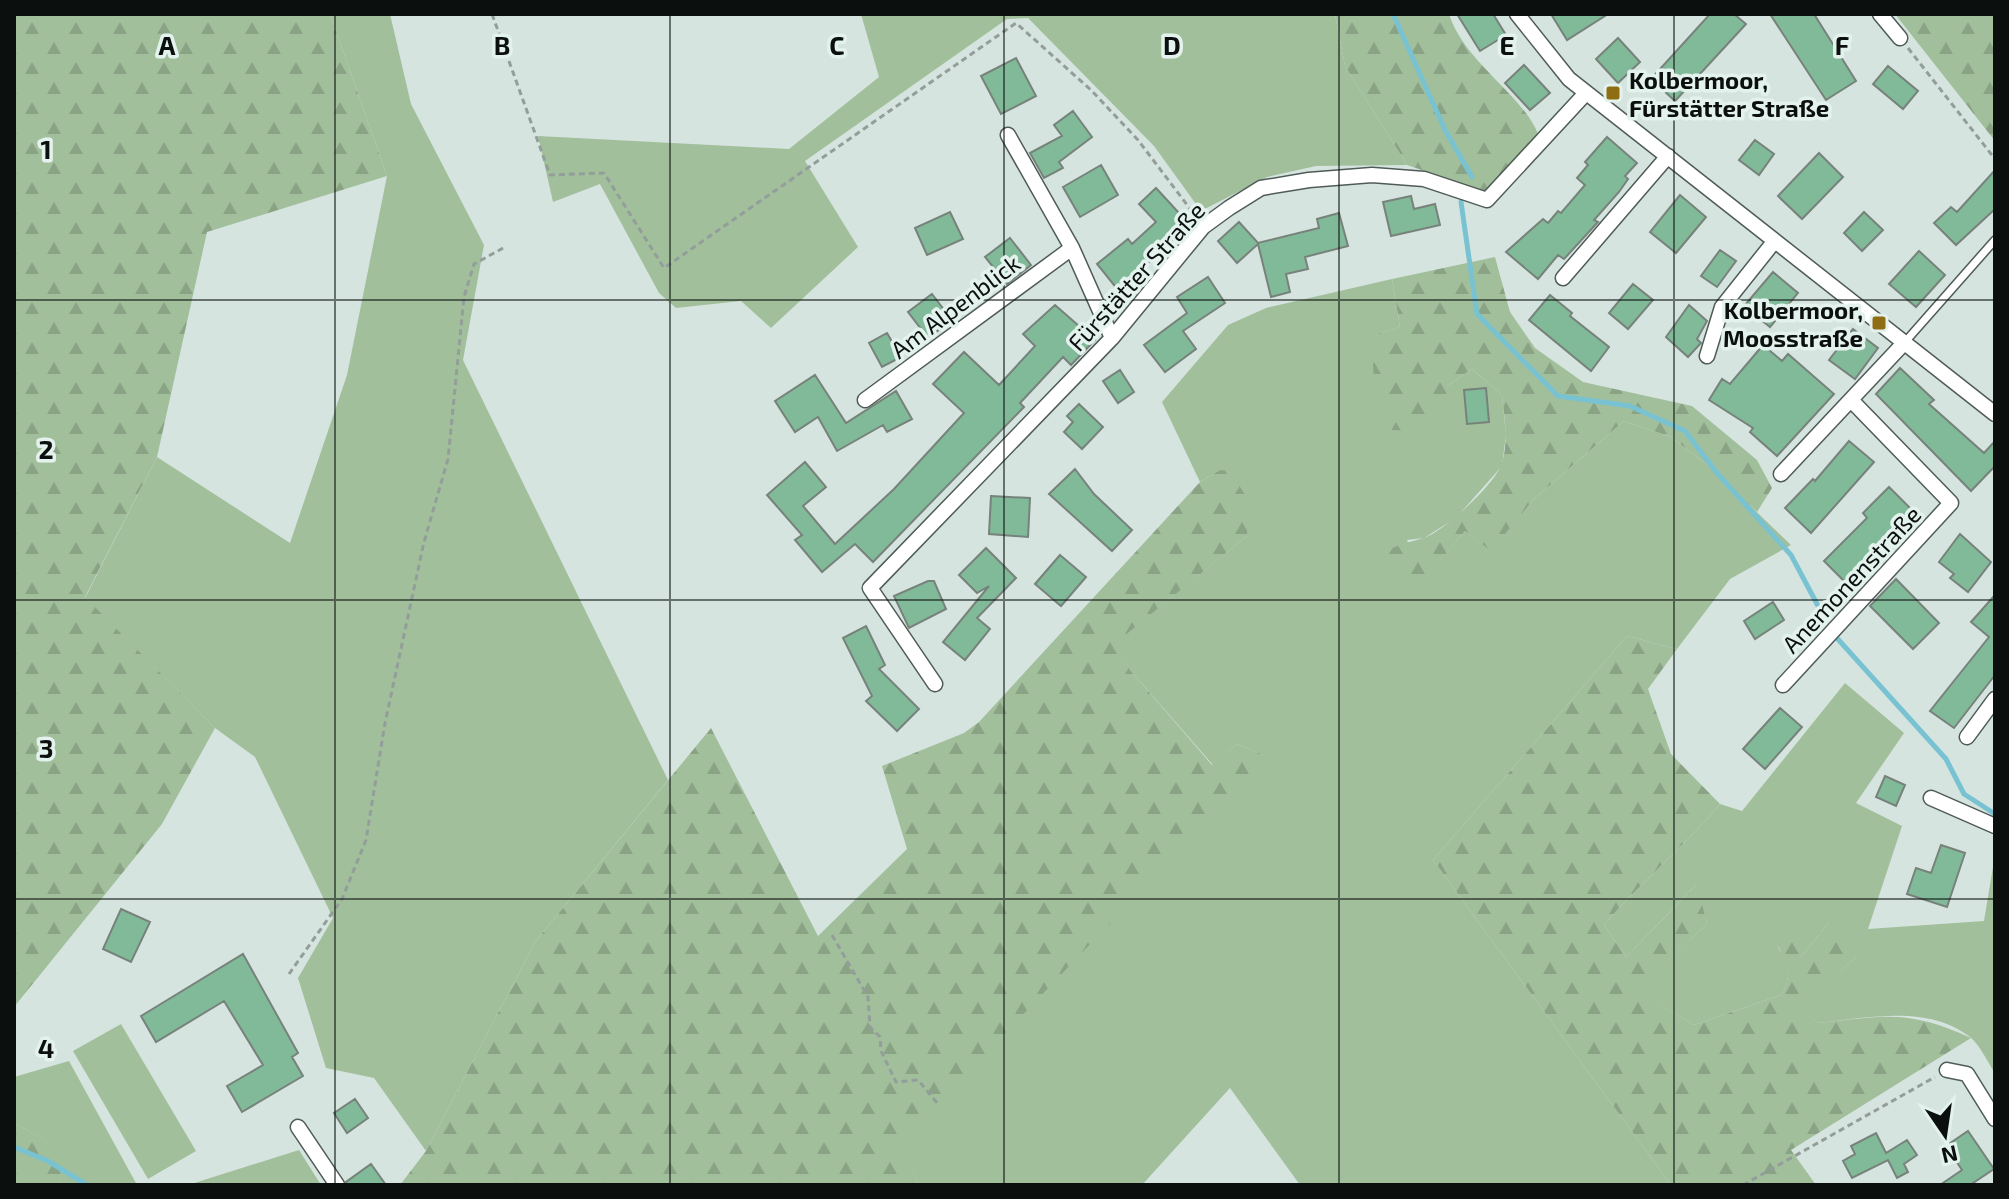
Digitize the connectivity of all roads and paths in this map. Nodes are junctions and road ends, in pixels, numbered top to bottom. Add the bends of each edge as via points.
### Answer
1 (492, 14) edge
2 (1517, 14) edge
3 (1880, 14) edge
4 (1900, 38) joint
5 (1586, 93) junction
6 (1008, 135) dead end
7 (1668, 156) junction
8 (1995, 159) edge
9 (1203, 227) junction
10 (1995, 240) edge
11 (1773, 243) junction
12 (505, 247) dead end
13 (1072, 248) junction
14 (1563, 278) dead end
15 (1112, 338) junction
16 (1905, 342) junction
17 (1707, 356) dead end
18 (865, 400) dead end
19 (1851, 400) junction
20 (1995, 414) edge
21 (1781, 474) dead end
22 (935, 684) dead end
23 (1783, 685) dead end
24 (1995, 699) edge
25 (1967, 737) dead end
26 (1931, 798) dead end
27 (1995, 826) edge
28 (832, 935) dead end
29 (289, 974) dead end
30 (1947, 1070) joint
31 (938, 1104) dead end
32 (1995, 1119) edge
33 (298, 1127) dead end
34 (337, 1185) edge
35 (1743, 1185) edge

1 - 9 path via 550,175 604,173 664,268 1016,23 1138,140
2 - 5 street via 1548,57
3 - 4 street
4 - 8 path
5 - 7 street
5 - 9 street, Fürstätter Straße via 1487,200 1424,179 1372,175 1309,180 1261,188
6 - 13 street
7 - 11 street
7 - 14 street
9 - 15 street, Fürstätter Straße
10 - 16 lane
11 - 16 street
11 - 17 street via 1722,307
12 - 29 path via 474,264 464,297 448,459 385,723 366,840 342,899
13 - 15 street
13 - 18 street, Am Alpenblick
15 - 22 street, Fürstätter Straße via 870,588
16 - 19 street
16 - 20 street
19 - 21 street
19 - 23 street, Anemonenstraße via 1951,503
24 - 25 street
26 - 27 street
28 - 31 path via 868,997 870,1027 880,1037 896,1082 918,1080
30 - 32 street via 1967,1074
30 - 35 path
33 - 34 street

